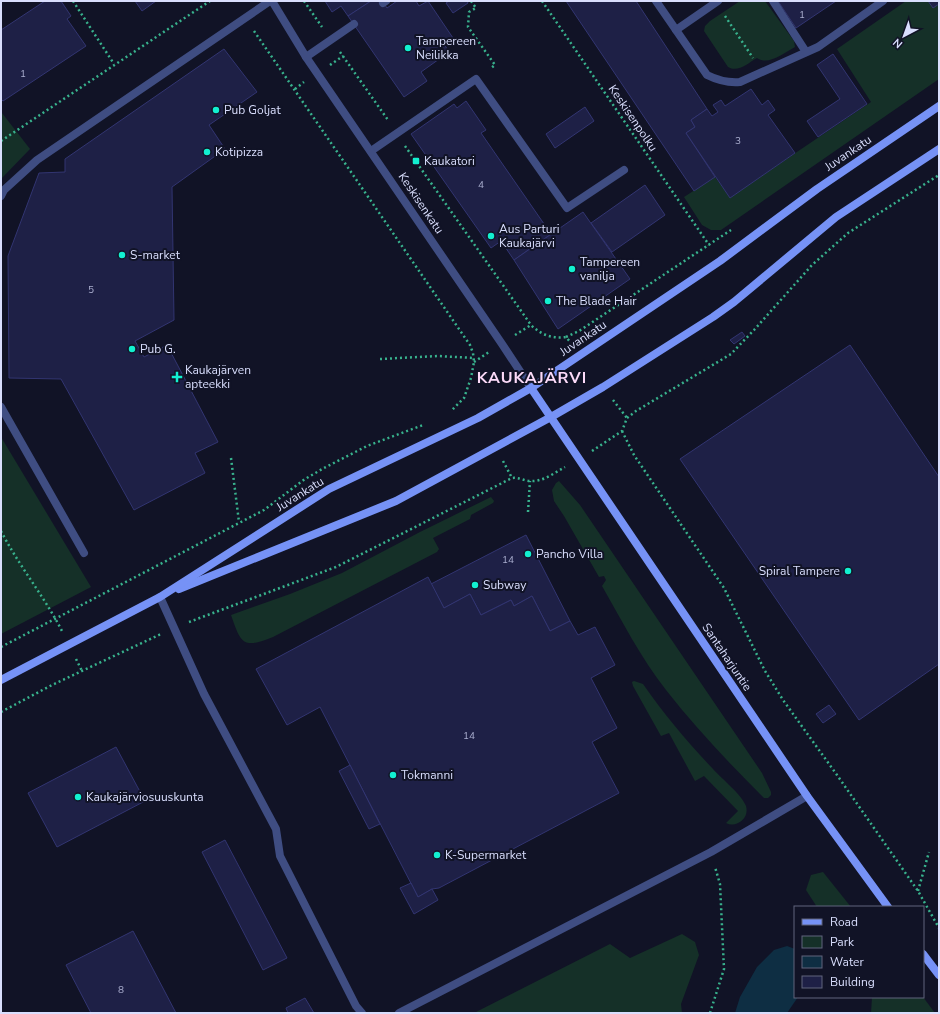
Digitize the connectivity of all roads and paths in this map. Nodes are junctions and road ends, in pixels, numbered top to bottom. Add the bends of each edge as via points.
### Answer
1 (73, 1) edge
2 (210, 1) edge
3 (271, 1) edge
4 (304, 1) edge
5 (471, 1) edge
6 (542, 1) edge
7 (656, 1) edge
8 (773, 1) edge
9 (883, 1) edge
10 (717, 2) edge
11 (245, 18) junction
12 (354, 24) dead end
13 (676, 30) junction
14 (331, 40) junction
15 (806, 52) junction
16 (306, 57) junction
17 (114, 64) junction
18 (762, 72) junction
19 (476, 79) junction
20 (939, 106) edge
21 (396, 133) junction
22 (1, 141) edge
23 (939, 149) edge
24 (371, 151) junction
25 (624, 170) dead end
26 (1, 196) edge
27 (709, 246) dead end
28 (531, 325) dead end
29 (380, 358) dead end
30 (474, 358) junction
31 (531, 388) junction
32 (1, 407) edge
33 (447, 414) dead end
34 (551, 417) junction
35 (426, 424) dead end
36 (622, 431) dead end
37 (231, 458) dead end
38 (530, 481) dead end
39 (528, 512) dead end
40 (239, 522) junction
41 (1, 531) edge
42 (84, 554) dead end
43 (160, 597) junction
44 (56, 618) junction
45 (1, 647) edge
46 (1, 680) edge
47 (807, 796) junction
48 (711, 852) junction
49 (929, 852) dead end
50 (918, 891) junction
51 (887, 906) edge
52 (939, 928) edge
53 (924, 955) edge
54 (939, 975) edge
55 (362, 1013) edge
56 (399, 1013) edge
57 (710, 1013) edge

1 - 17 path
2 - 17 path
3 - 11 street
3 - 16 street, Keskisenkatu
4 - 14 path
5 - 19 path via 476,8 469,12 468,27 495,66
6 - 27 path, Keskisenpolku
7 - 13 street
8 - 15 street
9 - 15 street via 818,47
10 - 13 street
10 - 18 path
11 - 26 street via 37,160 4,190
11 - 30 path via 465,337
12 - 14 street
13 - 18 street via 708,75 717,80 740,82
14 - 16 street
14 - 21 path
15 - 18 street
16 - 24 street, Keskisenkatu
17 - 22 path
19 - 21 street
19 - 25 street via 567,208
20 - 31 main road, Juvankatu via 817,189 720,261
21 - 24 street
21 - 28 path
23 - 34 main road, Juvankatu via 836,217 713,317
24 - 31 street, Keskisenkatu
29 - 30 path
30 - 33 path via 464,398
31 - 34 main road, Keskisenkatu
31 - 43 main road, Juvankatu via 478,418 329,489
32 - 42 street
34 - 43 main road, Juvankatu via 396,501
34 - 47 main road, Santaharjuntie
35 - 40 path via 367,446 324,468 264,510
36 - 50 path via 634,454 724,588 765,671 783,700
37 - 40 path
38 - 39 path
40 - 44 path
41 - 44 path
43 - 46 main road, Juvankatu
43 - 55 street via 204,694 276,829 280,856 356,1006
44 - 45 path
47 - 48 street
47 - 51 main road, Santaharjuntie
48 - 56 street
48 - 57 path via 720,884 724,969
49 - 50 path
50 - 52 path
53 - 54 main road

